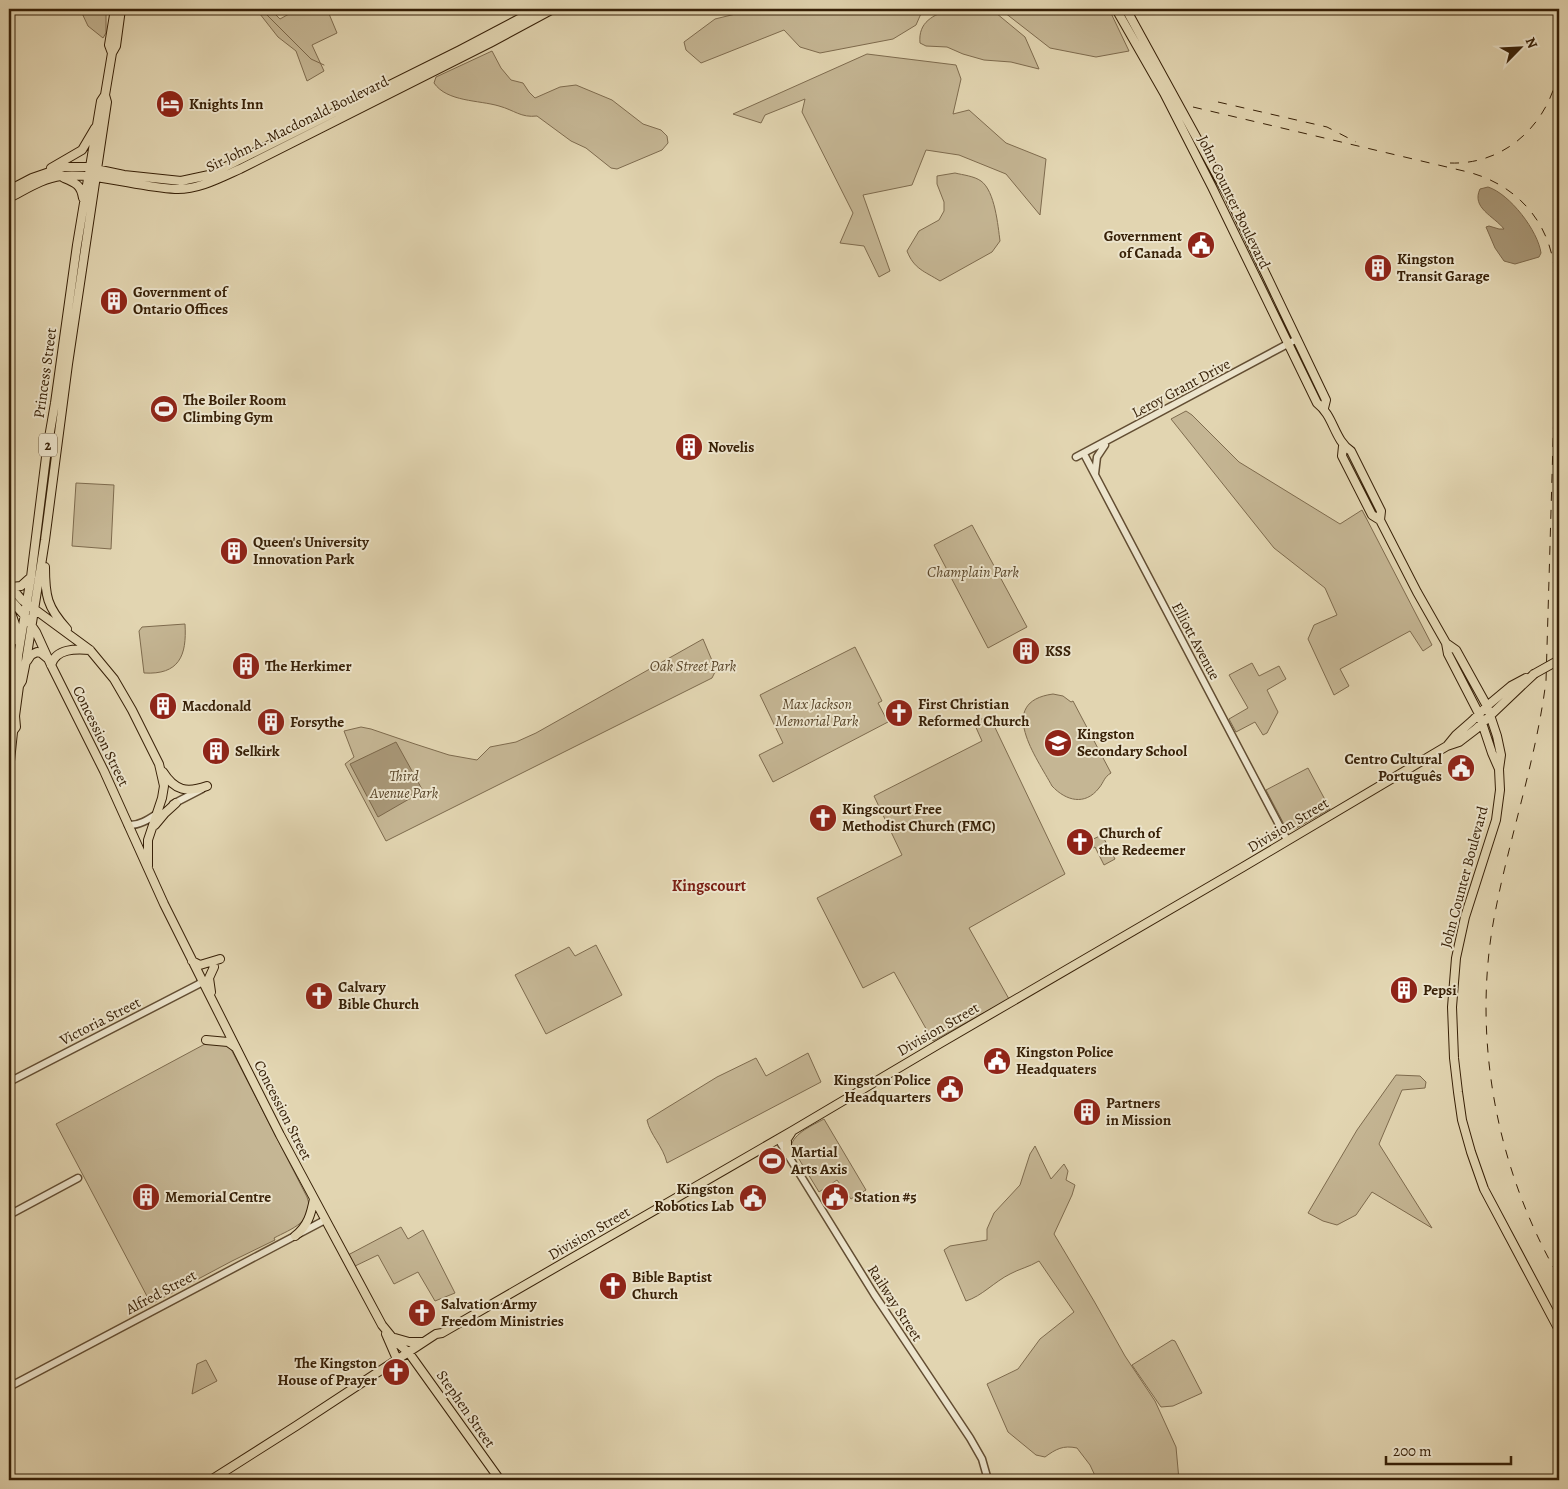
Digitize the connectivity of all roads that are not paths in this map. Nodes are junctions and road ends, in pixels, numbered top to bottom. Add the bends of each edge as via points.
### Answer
1 (115, 9) edge
2 (122, 9) edge
3 (538, 9) edge
4 (553, 9) edge
5 (1116, 9) edge
6 (1126, 9) edge
7 (112, 53) junction
8 (105, 95) junction
9 (98, 122) junction
10 (93, 173) junction
11 (60, 176) junction
12 (32, 178) junction
13 (9, 190) edge
14 (9, 198) edge
15 (85, 204) junction
16 (1297, 339) junction
17 (1288, 344) junction
18 (1324, 408) junction
19 (1112, 438) junction
20 (1084, 454) junction
21 (1076, 458) dead end
22 (1095, 476) junction
23 (45, 540) junction
24 (31, 577) junction
25 (10, 586) edge
26 (9, 598) edge
27 (27, 604) junction
28 (9, 607) edge
29 (35, 610) junction
30 (25, 616) junction
31 (32, 626) junction
32 (76, 639) junction
33 (1446, 643) junction
34 (90, 650) junction
35 (18, 656) junction
36 (1559, 660) edge
37 (26, 661) junction
38 (49, 662) junction
39 (1534, 674) junction
40 (19, 686) junction
41 (1486, 706) junction
42 (1479, 714) junction
43 (1490, 715) junction
44 (1482, 723) junction
45 (1447, 746) junction
46 (159, 764) junction
47 (1499, 768) junction
48 (9, 770) edge
49 (208, 786) joint
50 (176, 803) junction
51 (157, 813) junction
52 (128, 825) junction
53 (150, 833) junction
54 (1287, 840) junction
55 (148, 870) junction
56 (220, 959) dead end
57 (192, 960) junction
58 (214, 967) dead end
59 (202, 980) junction
60 (213, 1001) junction
61 (206, 1040) dead end
62 (236, 1049) junction
63 (9, 1082) edge
64 (792, 1131) junction
65 (778, 1139) junction
66 (787, 1154) junction
67 (78, 1178) dead end
68 (314, 1199) junction
69 (9, 1215) edge
70 (325, 1220) junction
71 (295, 1236) junction
72 (382, 1325) junction
73 (1559, 1330) edge
74 (442, 1333) junction
75 (391, 1336) junction
76 (424, 1342) junction
77 (410, 1353) junction
78 (395, 1362) junction
79 (9, 1387) edge
80 (211, 1480) edge
81 (500, 1480) edge
82 (988, 1480) edge

1 - 7 main road, Princess Street / 2 via 109,46
2 - 7 main road, Princess Street / 2
3 - 10 main road, Sir John A. Macdonald Boulevard via 210,175 181,181
4 - 10 main road, Sir John A. Macdonald Boulevard via 210,182 176,189
5 - 17 main road, John Counter Boulevard via 1169,102
6 - 16 main road, John Counter Boulevard via 1228,195
7 - 8 main road, Princess Street / 2
8 - 9 main road, Princess Street / 2
8 - 10 main road, Princess Street / 2 via 107,102
9 - 10 main road, Princess Street / 2
9 - 12 main road via 82,150
10 - 11 main road, Sir John A. Macdonald Boulevard
10 - 12 main road, Sir John A. Macdonald Boulevard via 78,166 64,167
10 - 15 main road, Princess Street / 2
10 - 23 main road, Princess Street / 2
11 - 14 main road, Sir John A. Macdonald Boulevard
11 - 15 main road via 82,189
12 - 13 main road, Sir John A. Macdonald Boulevard
15 - 24 main road, Princess Street / 2 via 47,449
16 - 17 street, Leroy Grant Drive
16 - 18 main road, John Counter Boulevard via 1326,400
17 - 18 main road, John Counter Boulevard via 1318,403
17 - 19 street, Leroy Grant Drive
18 - 33 main road, John Counter Boulevard via 1343,446 1342,456 1372,515 1380,520
19 - 20 street, Leroy Grant Drive
19 - 22 street via 1099,452
20 - 21 street, Leroy Grant Drive
20 - 22 street, Elliott Avenue
22 - 54 street, Elliott Avenue
23 - 29 main road, Princess Street / 2
23 - 32 main road via 46,594 59,620
24 - 25 main road via 21,586
24 - 27 main road, Princess Street / 2
25 - 27 main road, Concession Street
26 - 30 main road, Concession Street
27 - 29 main road, Concession Street
27 - 30 main road, Princess Street / 2
28 - 35 main road via 17,630
29 - 31 main road, Princess Street / 2
29 - 32 main road, Concession Street
30 - 31 main road, Concession Street
30 - 35 main road, Princess Street / 2
31 - 37 main road, Princess Street / 2
31 - 38 main road, Concession Street
32 - 34 main road, Concession Street
33 - 41 main road, John Counter Boulevard via 1456,650
33 - 42 main road via 1448,654
34 - 38 main road via 68,650
34 - 46 main road, Concession Street via 126,698
35 - 40 main road, Princess Street / 2 via 16,680
36 - 39 main road, Division Street, bridge
37 - 38 main road via 36,652
37 - 40 main road, Princess Street / 2
38 - 52 main road, Concession Street
39 - 41 main road, Division Street via 1511,686
39 - 43 main road, Division Street
40 - 48 main road, Princess Street / 2 via 12,720
41 - 42 main road, Division Street
41 - 43 main road, John Counter Boulevard
42 - 44 main road
42 - 45 main road, Division Street
43 - 44 main road, Division Street
43 - 47 main road, John Counter Boulevard via 1501,755
44 - 45 main road, Division Street via 1459,742
44 - 47 main road
45 - 54 main road, Division Street
46 - 49 main road via 178,788 190,790
46 - 51 main road, Concession Street via 164,786
47 - 73 main road, John Counter Boulevard via 1496,820 1465,917 1456,958 1452,1007 1454,1058 1462,1120 1484,1188
49 - 50 street
50 - 51 street
50 - 53 main road
51 - 52 street
51 - 53 main road, Concession Street
52 - 55 main road, Concession Street
53 - 55 main road, Concession Street
54 - 64 main road, Division Street
55 - 57 main road, Concession Street
56 - 57 main road via 200,965
57 - 59 main road, Concession Street
58 - 60 main road via 209,978
59 - 60 main road, Concession Street
59 - 63 street, Victoria Street
60 - 62 main road, Concession Street
61 - 62 main road via 228,1042
62 - 68 main road, Concession Street
64 - 65 main road, Division Street
64 - 66 main road via 787,1138
65 - 66 street, Railway Street
65 - 74 main road, Division Street
66 - 82 street, Railway Street via 879,1302 970,1438 982,1459
67 - 69 street
68 - 70 main road, Concession Street
68 - 71 main road via 308,1221
70 - 71 street, Alfred Street
70 - 72 main road, Concession Street
71 - 79 street, Alfred Street
72 - 75 main road, Concession Street
72 - 78 main road via 396,1357
74 - 76 main road, Division Street
74 - 77 main road, Division Street
75 - 76 main road via 409,1342
75 - 77 main road, Concession Street
76 - 77 main road, Division Street
77 - 78 main road, Division Street
77 - 81 main road, Stephen Street
78 - 80 main road, Division Street

